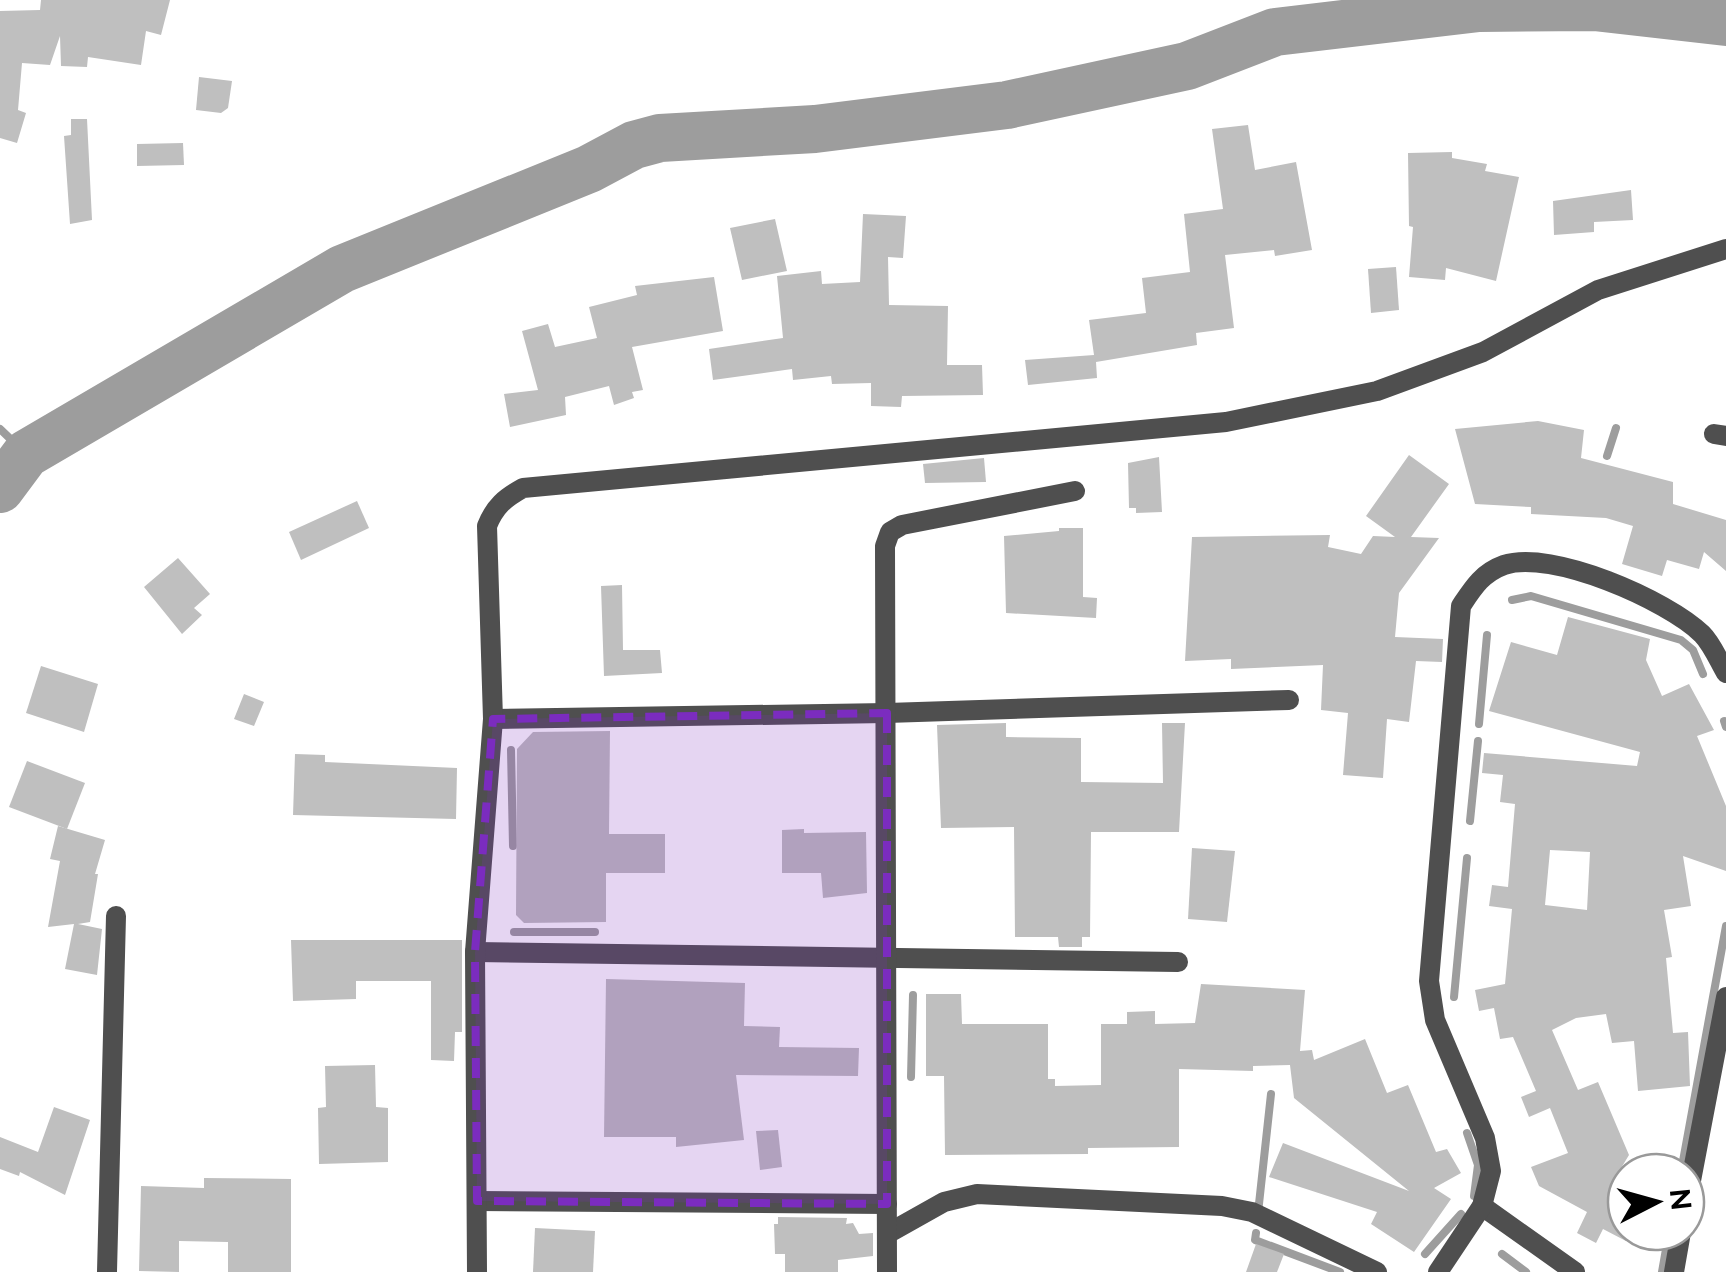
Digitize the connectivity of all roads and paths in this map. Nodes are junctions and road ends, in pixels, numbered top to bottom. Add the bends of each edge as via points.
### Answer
1 (1726, 249) edge
2 (1076, 491) dead end
3 (1726, 674) edge
4 (1289, 700) dead end
5 (888, 714) junction
6 (494, 719) junction
7 (116, 916) dead end
8 (476, 952) junction
9 (888, 960) junction
10 (1178, 962) dead end
11 (1726, 997) edge
12 (1696, 1152) edge
13 (477, 1201) junction
14 (887, 1204) junction
15 (1482, 1206) junction
16 (887, 1234) junction
17 (108, 1272) edge
18 (476, 1272) edge
19 (887, 1272) edge
20 (1377, 1272) edge
21 (1438, 1272) edge
22 (1574, 1272) edge

1 - 6 street via 1598,290 1483,352 1377,391 1226,422 523,488 494,509 487,526
2 - 5 street via 890,532
3 - 15 street via 1704,636 1670,610 1539,560 1505,565 1478,580 1461,606 1428,981 1435,1020 1485,1138 1490,1170
4 - 5 street
5 - 6 street
5 - 9 street
6 - 8 street
7 - 17 street
8 - 9 street
8 - 13 street
9 - 10 street
9 - 14 street
11 - 12 street
13 - 14 street
13 - 18 street
14 - 16 street
15 - 21 street
15 - 22 street
16 - 19 street
16 - 20 street via 944,1202 977,1194 1222,1206 1252,1212

